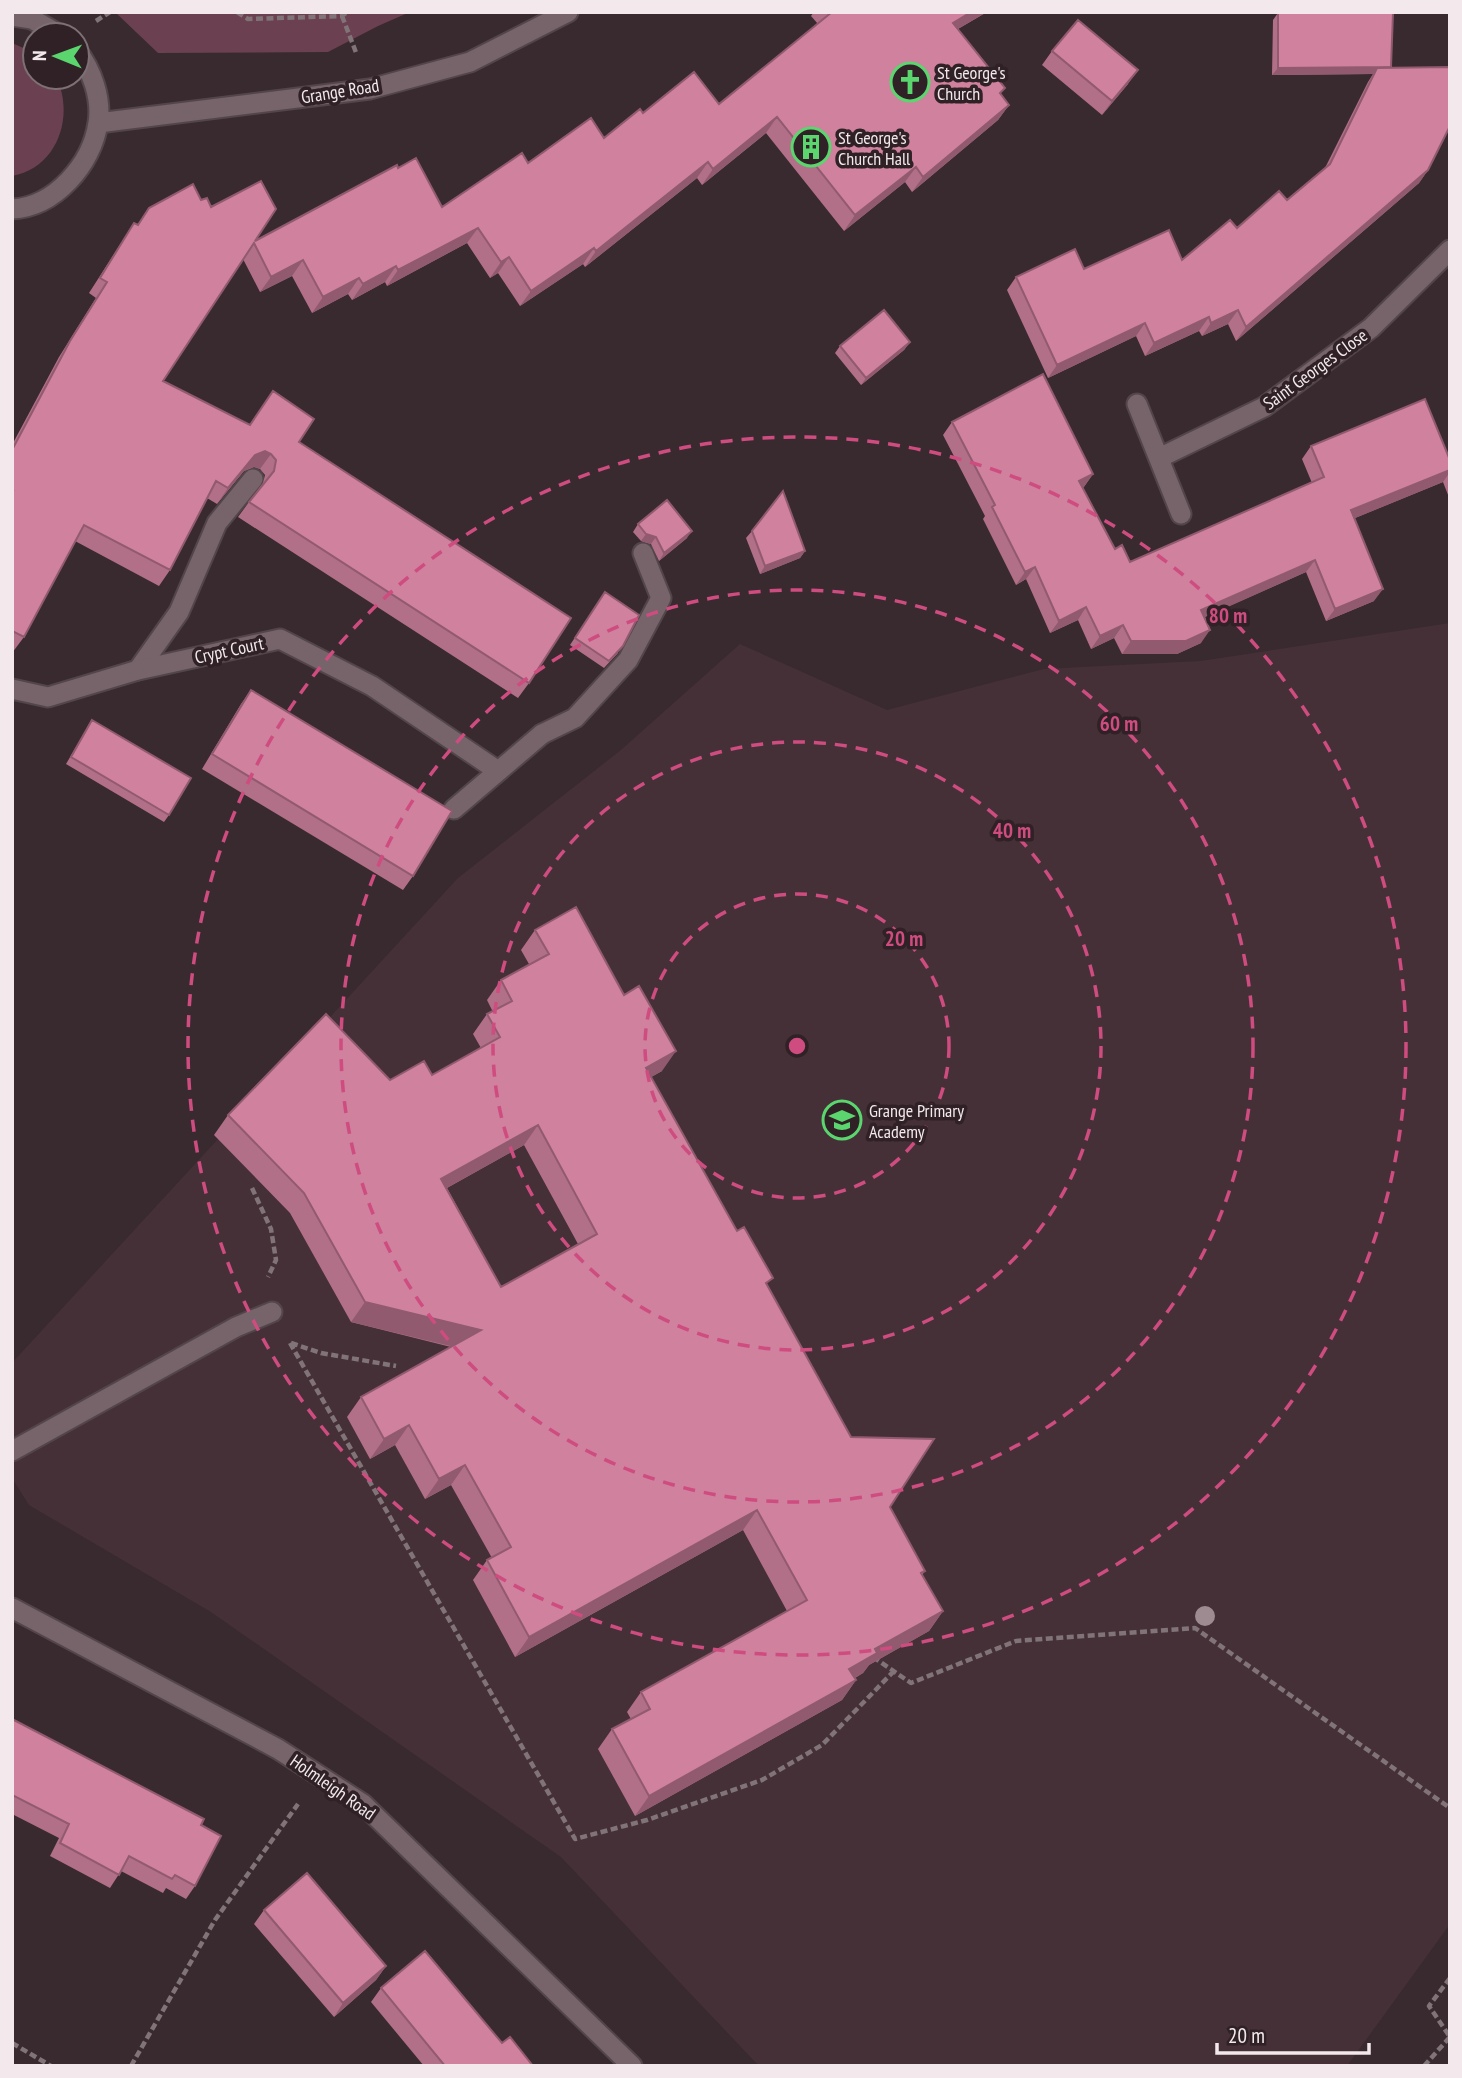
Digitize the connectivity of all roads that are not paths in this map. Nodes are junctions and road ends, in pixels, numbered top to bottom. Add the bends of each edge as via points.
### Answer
1 (568, 12) edge
2 (33, 15) edge
3 (12, 16) edge
4 (91, 75) edge
5 (98, 123) junction
6 (12, 209) edge
7 (1450, 250) edge
8 (1137, 404) dead end
9 (1159, 458) junction
10 (253, 479) edge
11 (1181, 514) dead end
12 (643, 553) dead end
13 (138, 670) junction
14 (12, 690) edge
15 (498, 771) junction
16 (454, 808) dead end
17 (272, 1312) road end
18 (12, 1451) edge
19 (12, 1608) edge
20 (632, 2066) edge

1 - 5 street, Grange Road via 470,62 370,89
2 - 3 street
4 - 5 street
5 - 6 street via 83,165 51,197
7 - 9 street, Saint Georges Close via 1371,328 1264,407
8 - 9 street
9 - 11 street
10 - 13 street via 216,523 179,612
12 - 15 street via 660,598 628,660 575,718 542,734
13 - 14 street, Crypt Court via 48,696
13 - 15 street, Crypt Court via 280,639 372,687
15 - 16 street
17 - 18 street via 236,1327
19 - 20 street, Holmleigh Road via 278,1749 363,1804

